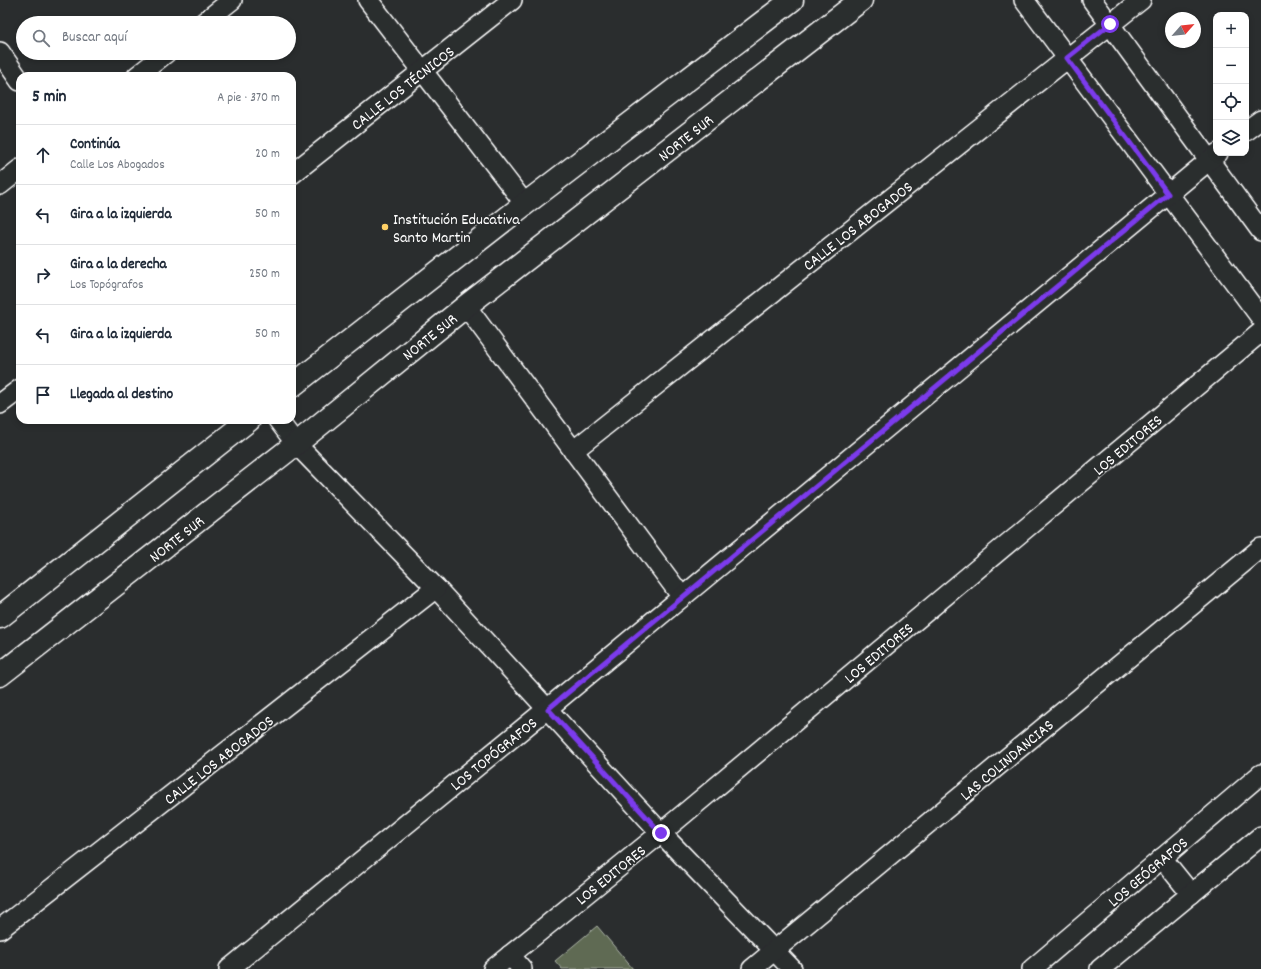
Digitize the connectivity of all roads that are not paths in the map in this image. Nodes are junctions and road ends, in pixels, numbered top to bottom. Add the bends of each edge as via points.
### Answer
1 (232, 0) edge
2 (368, 0) edge
3 (512, 0) edge
4 (792, 0) edge
5 (861, 0) edge
6 (1024, 0) edge
7 (1092, 0) edge
8 (1141, 0) edge
9 (212, 16) edge
10 (1110, 24) junction
11 (0, 52) edge
12 (1067, 58) junction
13 (157, 60) edge
14 (423, 71) junction
15 (142, 72) edge
16 (16, 75) edge
17 (1261, 120) edge
18 (1249, 130) edge
19 (1213, 156) edge
20 (296, 171) edge
21 (16, 172) edge
22 (0, 184) edge
23 (1168, 194) junction
24 (525, 204) junction
25 (1261, 231) edge
26 (466, 306) junction
27 (1261, 318) edge
28 (1261, 332) edge
29 (296, 383) edge
30 (16, 392) edge
31 (0, 404) edge
32 (244, 424) edge
33 (281, 424) edge
34 (296, 444) junction
35 (573, 451) junction
36 (1261, 548) edge
37 (436, 588) junction
38 (682, 597) junction
39 (2, 610) edge
40 (0, 676) edge
41 (548, 709) junction
42 (1261, 774) edge
43 (661, 833) junction
44 (1261, 836) edge
45 (1162, 858) junction
46 (1191, 894) junction
47 (0, 930) edge
48 (775, 951) junction
49 (510, 955) junction
50 (229, 969) edge
51 (493, 969) edge
52 (522, 969) edge
53 (752, 969) edge
54 (792, 969) edge
55 (1032, 969) edge
56 (1100, 969) edge

1 - 9 street
2 - 14 street
3 - 14 street, CALLE LOS TÉCNICOS
4 - 24 street
5 - 26 street, NORTE SUR
6 - 12 street
7 - 10 street
8 - 10 street, CALLE LOS ABOGADOS
10 - 12 street, CALLE LOS ABOGADOS
10 - 19 street
11 - 16 street
12 - 23 street
12 - 35 street, CALLE LOS ABOGADOS
13 - 15 street
14 - 20 street, CALLE LOS TÉCNICOS
14 - 24 street
17 - 18 street
19 - 23 street, LOS TOPÓGRAFOS
19 - 25 street
21 - 22 street
23 - 27 street
23 - 38 street, LOS TOPÓGRAFOS
24 - 29 street
26 - 34 street, NORTE SUR
26 - 35 street
28 - 43 street, LOS EDITORES
30 - 31 street
32 - 39 street
33 - 34 street
34 - 37 street
34 - 40 street, NORTE SUR
35 - 38 street
36 - 48 street, LAS COLINDANCIAS
37 - 41 street
37 - 47 street, CALLE LOS ABOGADOS
38 - 41 street, LOS TOPÓGRAFOS
41 - 43 street
41 - 50 street, LOS TOPÓGRAFOS
42 - 45 street, LOS GEÓGRAFOS
43 - 48 street
43 - 49 street, LOS EDITORES
44 - 46 street
45 - 46 street
45 - 55 street, LOS GEÓGRAFOS
46 - 56 street
48 - 53 street, LAS COLINDANCIAS
48 - 54 street
49 - 51 street, LOS EDITORES
49 - 52 street

